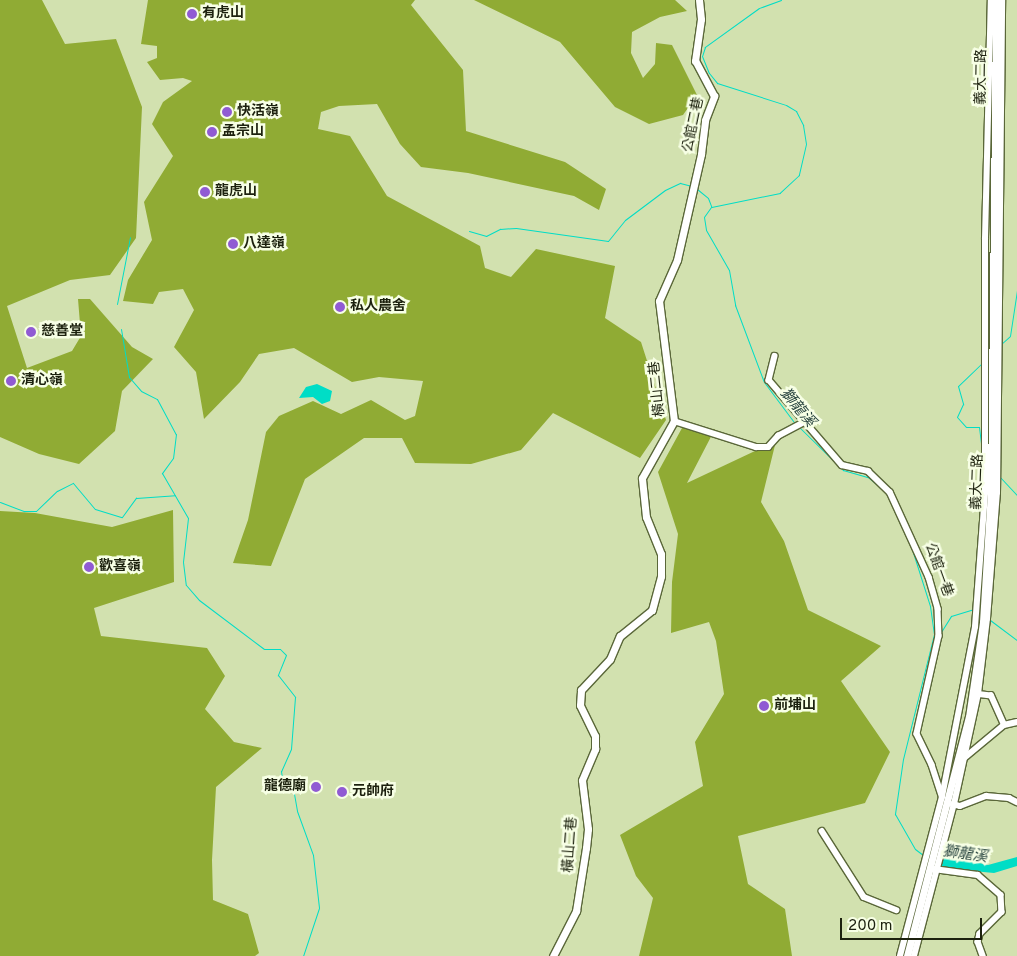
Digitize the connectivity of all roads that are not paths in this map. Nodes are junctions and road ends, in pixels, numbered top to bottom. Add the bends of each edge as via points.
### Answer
1 (699, 0) edge
2 (991, 0) edge
3 (996, 0) edge
4 (1002, 0) edge
5 (693, 186) joint
6 (775, 356) dead end
7 (674, 421) junction
8 (799, 424) junction
9 (975, 694) junction
10 (1017, 722) edge
11 (1004, 725) junction
12 (964, 758) junction
13 (957, 763) junction
14 (948, 801) junction
15 (1017, 802) edge
16 (822, 831) dead end
17 (930, 868) junction
18 (896, 910) dead end
19 (553, 956) edge
20 (900, 956) edge
21 (907, 956) edge
22 (914, 956) edge
23 (984, 956) edge

1 - 5 street, 公館二巷 via 701,12 695,61 714,96 705,120
2 - 14 street, 義大二路 via 985,249 985,493 975,627
3 - 9 street, 義大二路 via 991,493
4 - 9 street, 義大二路 via 997,493
5 - 7 street, 橫山二巷 via 677,260 659,301
6 - 8 street, 公館一巷 via 770,380
7 - 8 street via 756,447 768,447 778,436
7 - 19 street, 橫山二巷 via 642,478 646,517 663,563 652,610 620,636 606,665 581,690 580,705 595,736 595,749 582,780 588,829 576,911
8 - 14 street, 公館一巷 via 842,465 868,471 890,492 929,577 938,609 940,636 917,734
9 - 11 street via 991,696
9 - 12 street, 義大二路
9 - 13 street, 義大二路
10 - 11 street
11 - 12 street
12 - 13 street
12 - 14 street, 義大二路
13 - 14 street, 義大二路
14 - 15 street via 960,806 986,796
14 - 17 street, 義大二路
16 - 18 street via 864,897
17 - 20 street, 義大二路
17 - 21 street, 義大二路
17 - 22 street, 義大二路
17 - 23 street via 978,875 1001,895 1002,912 980,934 978,942

